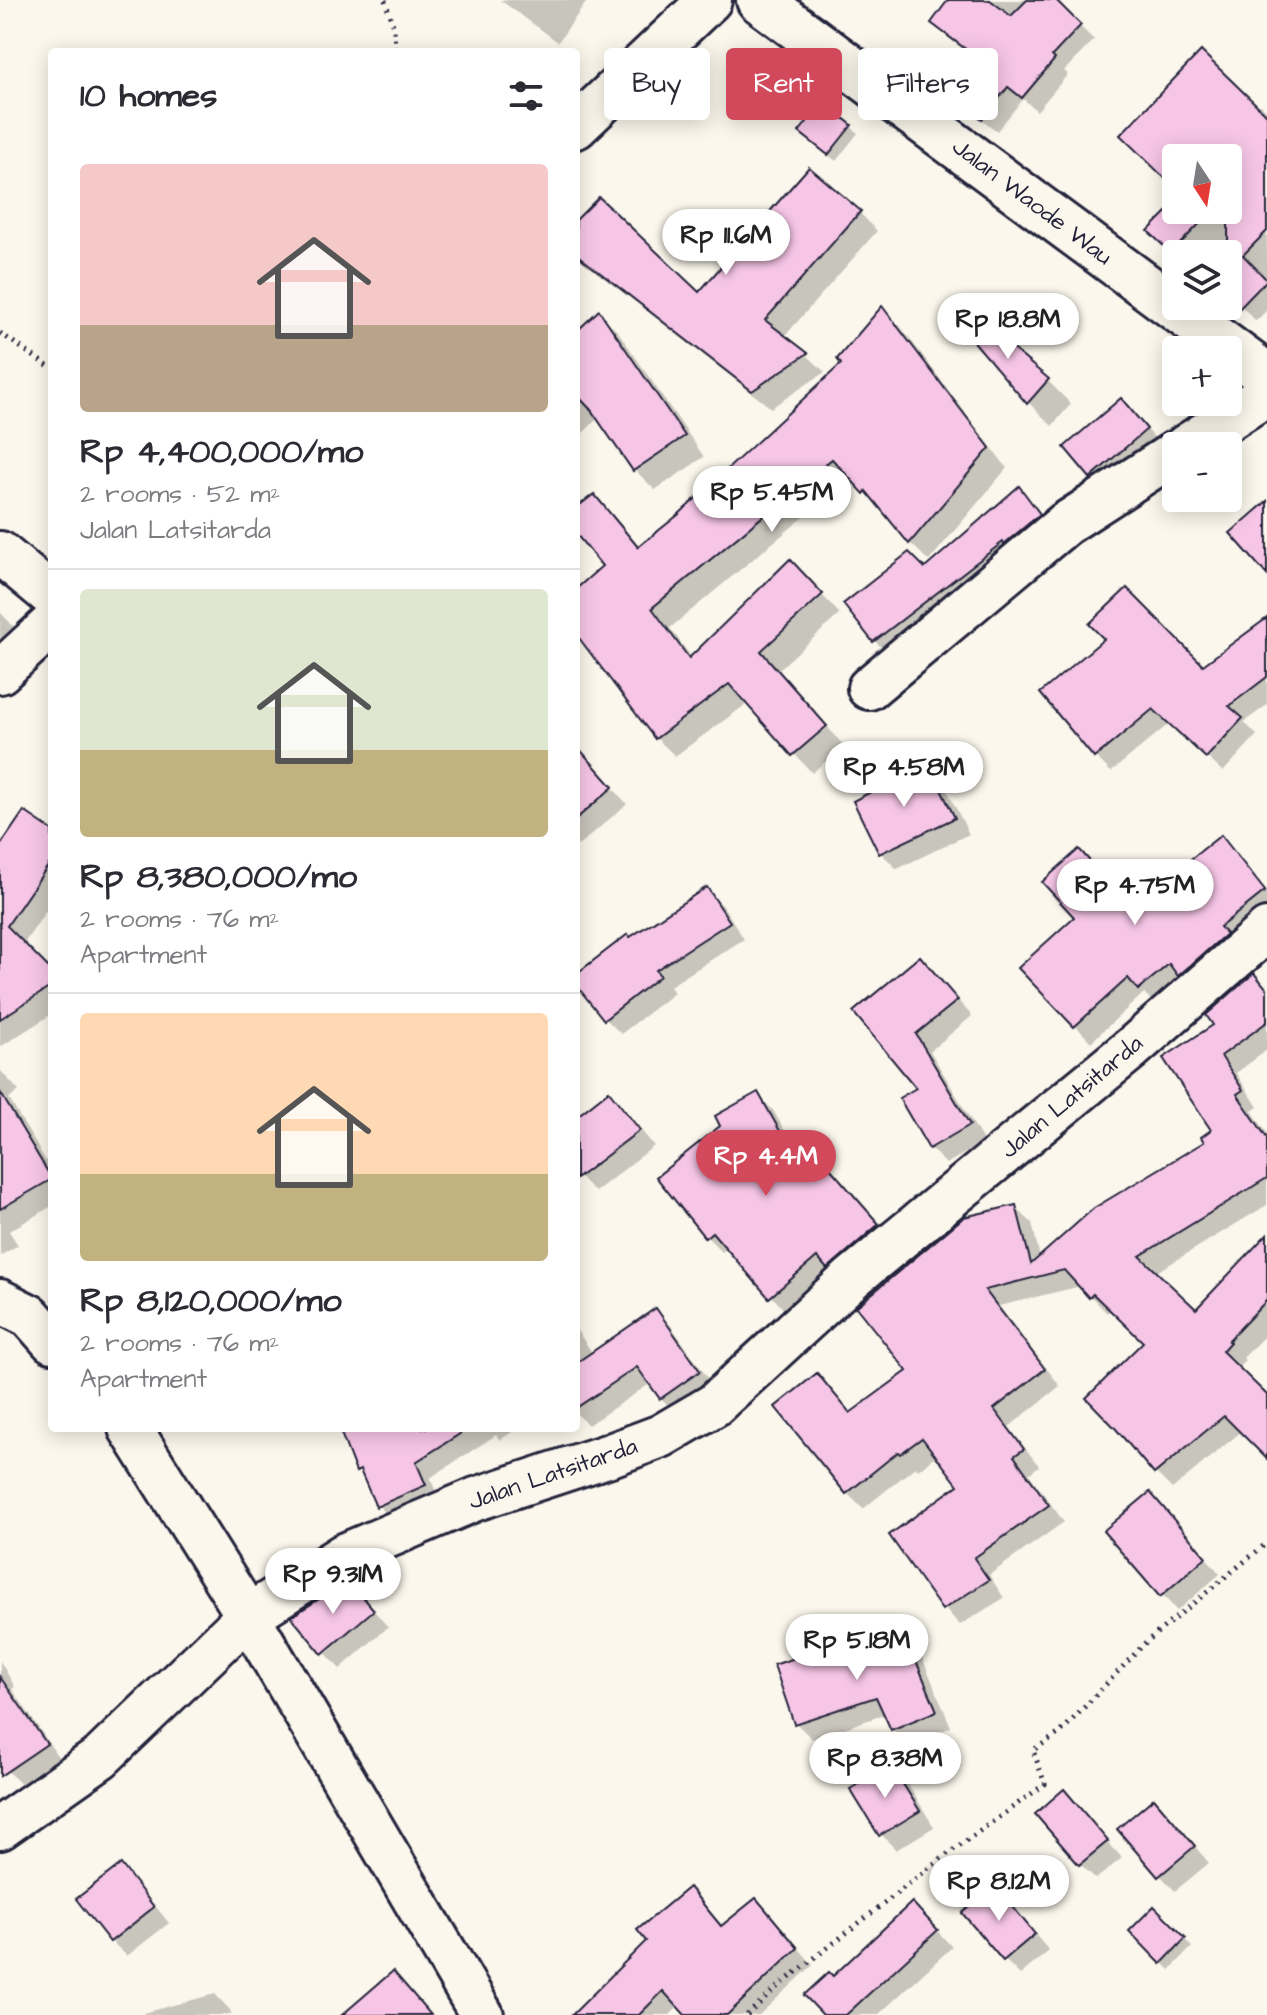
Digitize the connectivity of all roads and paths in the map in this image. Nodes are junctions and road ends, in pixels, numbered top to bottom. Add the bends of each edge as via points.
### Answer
1 (385, 0) edge
2 (710, 0) edge
3 (759, 0) edge
4 (395, 48) edge
5 (580, 123) edge
6 (0, 333) edge
7 (48, 366) edge
8 (1267, 376) edge
9 (1267, 394) edge
10 (1208, 432) edge
11 (1162, 461) edge
12 (0, 553) edge
13 (48, 593) edge
14 (48, 628) edge
15 (0, 672) edge
16 (869, 688) dead end
17 (1267, 930) edge
18 (0, 1301) edge
19 (48, 1336) edge
20 (136, 1432) edge
21 (1267, 1543) edge
22 (248, 1616) junction
23 (0, 1828) edge
24 (482, 2015) edge
25 (747, 2015) edge

1 - 4 path
2 - 5 street
3 - 8 street, Jalan Waode Wau
6 - 7 path
9 - 10 street
11 - 16 street via 1065,524
12 - 13 street
14 - 15 street
17 - 22 street, Jalan Latsitarda via 852,1278 714,1405 661,1436 476,1499 344,1555
18 - 19 street via 30,1316
20 - 22 street
21 - 25 path via 1146,1642 1060,1733 1033,1750 1045,1784 942,1858
22 - 23 street, Jalan Latsitarda via 101,1757
22 - 24 street

